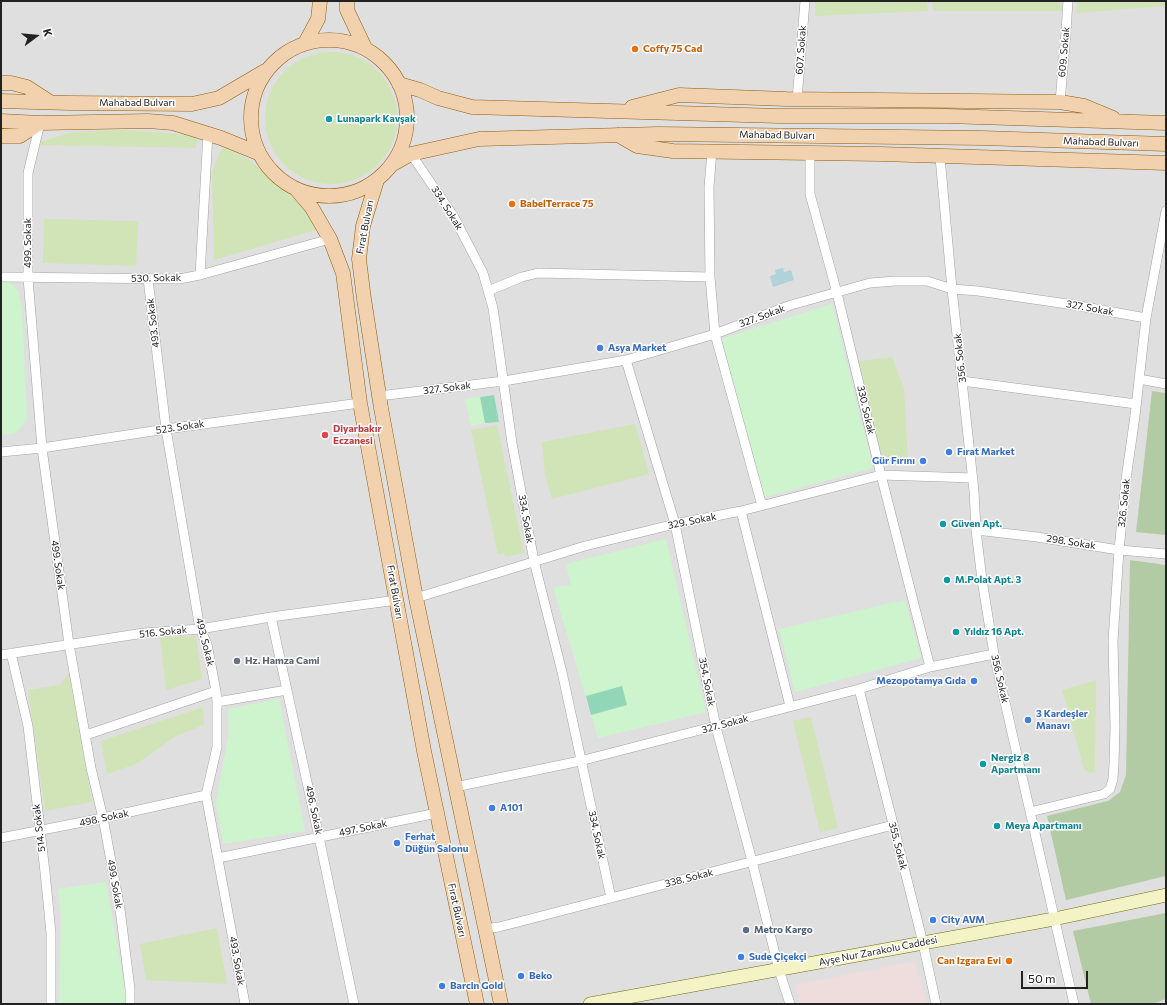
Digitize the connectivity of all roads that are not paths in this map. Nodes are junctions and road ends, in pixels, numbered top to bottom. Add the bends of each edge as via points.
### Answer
1 (320, 1) edge
2 (347, 1) edge
3 (805, 1) edge
4 (1068, 1) edge
5 (305, 42) junction
6 (365, 48) junction
7 (266, 71) junction
8 (1, 83) edge
9 (399, 84) junction
10 (797, 100) junction
11 (1, 101) edge
12 (50, 102) junction
13 (1060, 102) junction
14 (616, 111) junction
15 (1, 121) edge
16 (1123, 122) junction
17 (40, 123) junction
18 (1166, 123) edge
19 (208, 133) junction
20 (617, 135) junction
21 (1, 136) edge
22 (1166, 144) edge
23 (712, 151) junction
24 (258, 153) junction
25 (810, 153) junction
26 (411, 154) junction
27 (940, 157) junction
28 (1166, 163) edge
29 (393, 164) junction
30 (377, 180) junction
31 (296, 189) junction
32 (1166, 211) edge
33 (330, 240) junction
34 (344, 273) junction
35 (361, 273) junction
36 (200, 275) junction
37 (1, 277) edge
38 (710, 277) junction
39 (28, 278) junction
40 (148, 279) junction
41 (952, 288) junction
42 (488, 291) junction
43 (837, 293) junction
44 (1146, 318) junction
45 (714, 334) junction
46 (626, 360) junction
47 (1139, 379) junction
48 (504, 381) junction
49 (962, 381) junction
50 (1166, 384) edge
51 (379, 396) junction
52 (360, 403) junction
53 (1136, 404) junction
54 (166, 429) junction
55 (42, 448) junction
56 (1, 452) edge
57 (881, 475) junction
58 (973, 478) junction
59 (762, 506) junction
60 (741, 511) junction
61 (675, 524) junction
62 (976, 530) junction
63 (1119, 550) junction
64 (1166, 554) edge
65 (534, 561) junction
66 (416, 598) junction
67 (397, 600) junction
68 (271, 617) junction
69 (200, 629) junction
70 (69, 644) junction
71 (11, 653) junction
72 (994, 654) junction
73 (1, 655) edge
74 (930, 666) junction
75 (859, 689) junction
76 (287, 690) junction
77 (216, 691) junction
78 (217, 702) junction
79 (790, 706) junction
80 (716, 727) junction
81 (86, 735) junction
82 (580, 761) junction
83 (455, 787) junction
84 (206, 795) junction
85 (1030, 812) junction
86 (436, 813) junction
87 (104, 818) junction
88 (893, 825) junction
89 (39, 831) junction
90 (320, 837) junction
91 (1, 838) edge
92 (218, 858) junction
93 (752, 861) junction
94 (1166, 895) edge
95 (611, 898) junction
96 (1054, 919) junction
97 (484, 929) junction
98 (923, 943) junction
99 (779, 970) junction
100 (626, 1001) edge
101 (51, 1004) edge
102 (130, 1004) edge
103 (245, 1004) edge
104 (354, 1004) edge
105 (477, 1004) edge
106 (501, 1004) edge
107 (590, 1004) edge
108 (790, 1004) edge
109 (936, 1004) edge
110 (1074, 1004) edge

1 - 5 main road via 318,19
2 - 6 main road via 347,10
3 - 10 street, 607. Sokak
4 - 13 street, 609. Sokak
5 - 6 main road via 326,39 346,41
5 - 7 main road via 286,52
6 - 9 main road via 385,63
7 - 12 main road, Mahabad Bulvarı via 218,98 192,104
7 - 24 main road via 255,90 250,111
8 - 12 main road via 27,87
9 - 14 main road, Mahabad Bulvarı via 472,108
9 - 29 main road via 406,104 407,125 402,145
10 - 13 main road
10 - 14 main road via 679,95
11 - 12 main road, Mahabad Bulvarı
13 - 16 main road via 1084,106
14 - 16 main road, Mahabad Bulvarı via 779,116 946,116
15 - 17 main road, Mahabad Bulvarı
16 - 18 main road, Mahabad Bulvarı
17 - 19 main road, Mahabad Bulvarı via 148,121 173,123
17 - 21 main road via 20,136
17 - 39 street, 499. Sokak via 28,173
19 - 24 main road, Mahabad Bulvarı
19 - 36 street
20 - 22 main road, Mahabad Bulvarı via 940,138
20 - 23 main road via 637,146 673,151
20 - 26 main road, Mahabad Bulvarı via 479,139
23 - 25 main road
23 - 38 street via 709,187
24 - 31 main road via 272,172
25 - 27 main road
25 - 43 street, 330. Sokak via 810,194
26 - 29 main road, Mahabad Bulvarı
26 - 42 street, 334. Sokak via 454,217 483,273
27 - 28 main road
27 - 41 street, 356. Sokak
29 - 30 main road
30 - 31 main road via 346,195 329,197 312,195
30 - 35 main road, Fırat Bulvarı via 363,226 359,259
31 - 33 main road, Fırat Bulvarı via 312,208
32 - 44 street, 326. Sokak
33 - 34 main road, Fırat Bulvarı
33 - 36 street, 530. Sokak
34 - 35 main road via 348,263 352,262 356,263
34 - 52 main road, Fırat Bulvarı
35 - 51 main road, Fırat Bulvarı
36 - 40 street, 530. Sokak via 179,279
37 - 39 street, 530. Sokak
38 - 42 street via 538,272
38 - 45 street
39 - 40 street, 530. Sokak
39 - 55 street, 499. Sokak
40 - 54 street, 493. Sokak
41 - 43 street, 327. Sokak via 927,281 896,281 870,283
41 - 44 street, 327. Sokak
41 - 49 street, 356. Sokak
42 - 48 street, 334. Sokak
43 - 45 street, 327. Sokak via 791,305
43 - 57 street, 330. Sokak
44 - 47 street, 326. Sokak
45 - 46 street, 327. Sokak
45 - 59 street
46 - 48 street, 327. Sokak
46 - 61 street, 354. Sokak
47 - 50 street
47 - 53 street, 326. Sokak
48 - 51 street, 327. Sokak
48 - 65 street, 334. Sokak via 512,443
49 - 53 street
49 - 58 street, 356. Sokak
51 - 66 main road, Fırat Bulvarı
52 - 54 street, 523. Sokak
52 - 67 main road, Fırat Bulvarı
53 - 63 street, 326. Sokak
54 - 55 street, 523. Sokak
54 - 69 street, 493. Sokak
55 - 56 street, 523. Sokak
55 - 70 street, 499. Sokak
57 - 58 street, 329. Sokak
57 - 59 street, 329. Sokak
57 - 74 street, 330. Sokak
58 - 62 street, 356. Sokak
59 - 60 street, 329. Sokak
60 - 61 street, 329. Sokak
60 - 79 street
61 - 65 street, 329. Sokak
61 - 80 street, 354. Sokak
62 - 63 street, 298. Sokak
62 - 72 street, 356. Sokak
63 - 64 street, 298. Sokak
63 - 85 street, 326. Sokak via 1113,645 1114,764 1110,789 1104,794
65 - 66 street, 329. Sokak
65 - 82 street, 334. Sokak via 562,672
66 - 83 main road, Fırat Bulvarı
67 - 68 street, 516. Sokak
67 - 86 main road, Fırat Bulvarı
68 - 69 street, 516. Sokak
68 - 76 street, 496. Sokak
69 - 70 street, 516. Sokak
69 - 77 street, 493. Sokak via 207,644
70 - 71 street, 516. Sokak
70 - 81 street, 499. Sokak
71 - 73 street, 516. Sokak
71 - 89 street, 514. Sokak via 28,726
72 - 74 street, 327. Sokak
72 - 85 street, 356. Sokak
74 - 75 street, 327. Sokak
75 - 79 street, 327. Sokak
75 - 88 street, 355. Sokak
76 - 78 street
76 - 90 street, 496. Sokak
77 - 78 street, 493. Sokak
77 - 81 street
78 - 84 street, 493. Sokak via 217,747
79 - 80 street, 327. Sokak
80 - 82 street, 327. Sokak
80 - 93 street, 354. Sokak
81 - 87 street, 499. Sokak via 91,768
82 - 83 street, 327. Sokak
82 - 95 street, 334. Sokak
83 - 97 main road, Fırat Bulvarı
84 - 87 street, 498. Sokak
84 - 92 street, 493. Sokak
85 - 96 street, 356. Sokak
86 - 90 street, 497. Sokak
86 - 105 main road, Fırat Bulvarı
87 - 89 street, 498. Sokak
87 - 102 street, 499. Sokak via 120,910
88 - 93 street, 338. Sokak
88 - 98 street, 355. Sokak
89 - 91 street, 498. Sokak
89 - 101 street, 514. Sokak via 51,933
90 - 92 street, 497. Sokak
90 - 104 street, 496. Sokak
92 - 103 street, 493. Sokak
93 - 95 street, 338. Sokak
93 - 99 street, 354. Sokak
94 - 96 street, Ayşe Nur Zarakolu Caddesi
95 - 97 street, 338. Sokak
96 - 98 street, Ayşe Nur Zarakolu Caddesi
96 - 110 street, 356. Sokak
97 - 106 main road, Fırat Bulvarı
98 - 99 street, Ayşe Nur Zarakolu Caddesi
98 - 109 street, 355. Sokak
99 - 100 street, Ayşe Nur Zarakolu Caddesi
99 - 108 street, 354. Sokak
100 - 107 street, Ayşe Nur Zarakolu Caddesi

